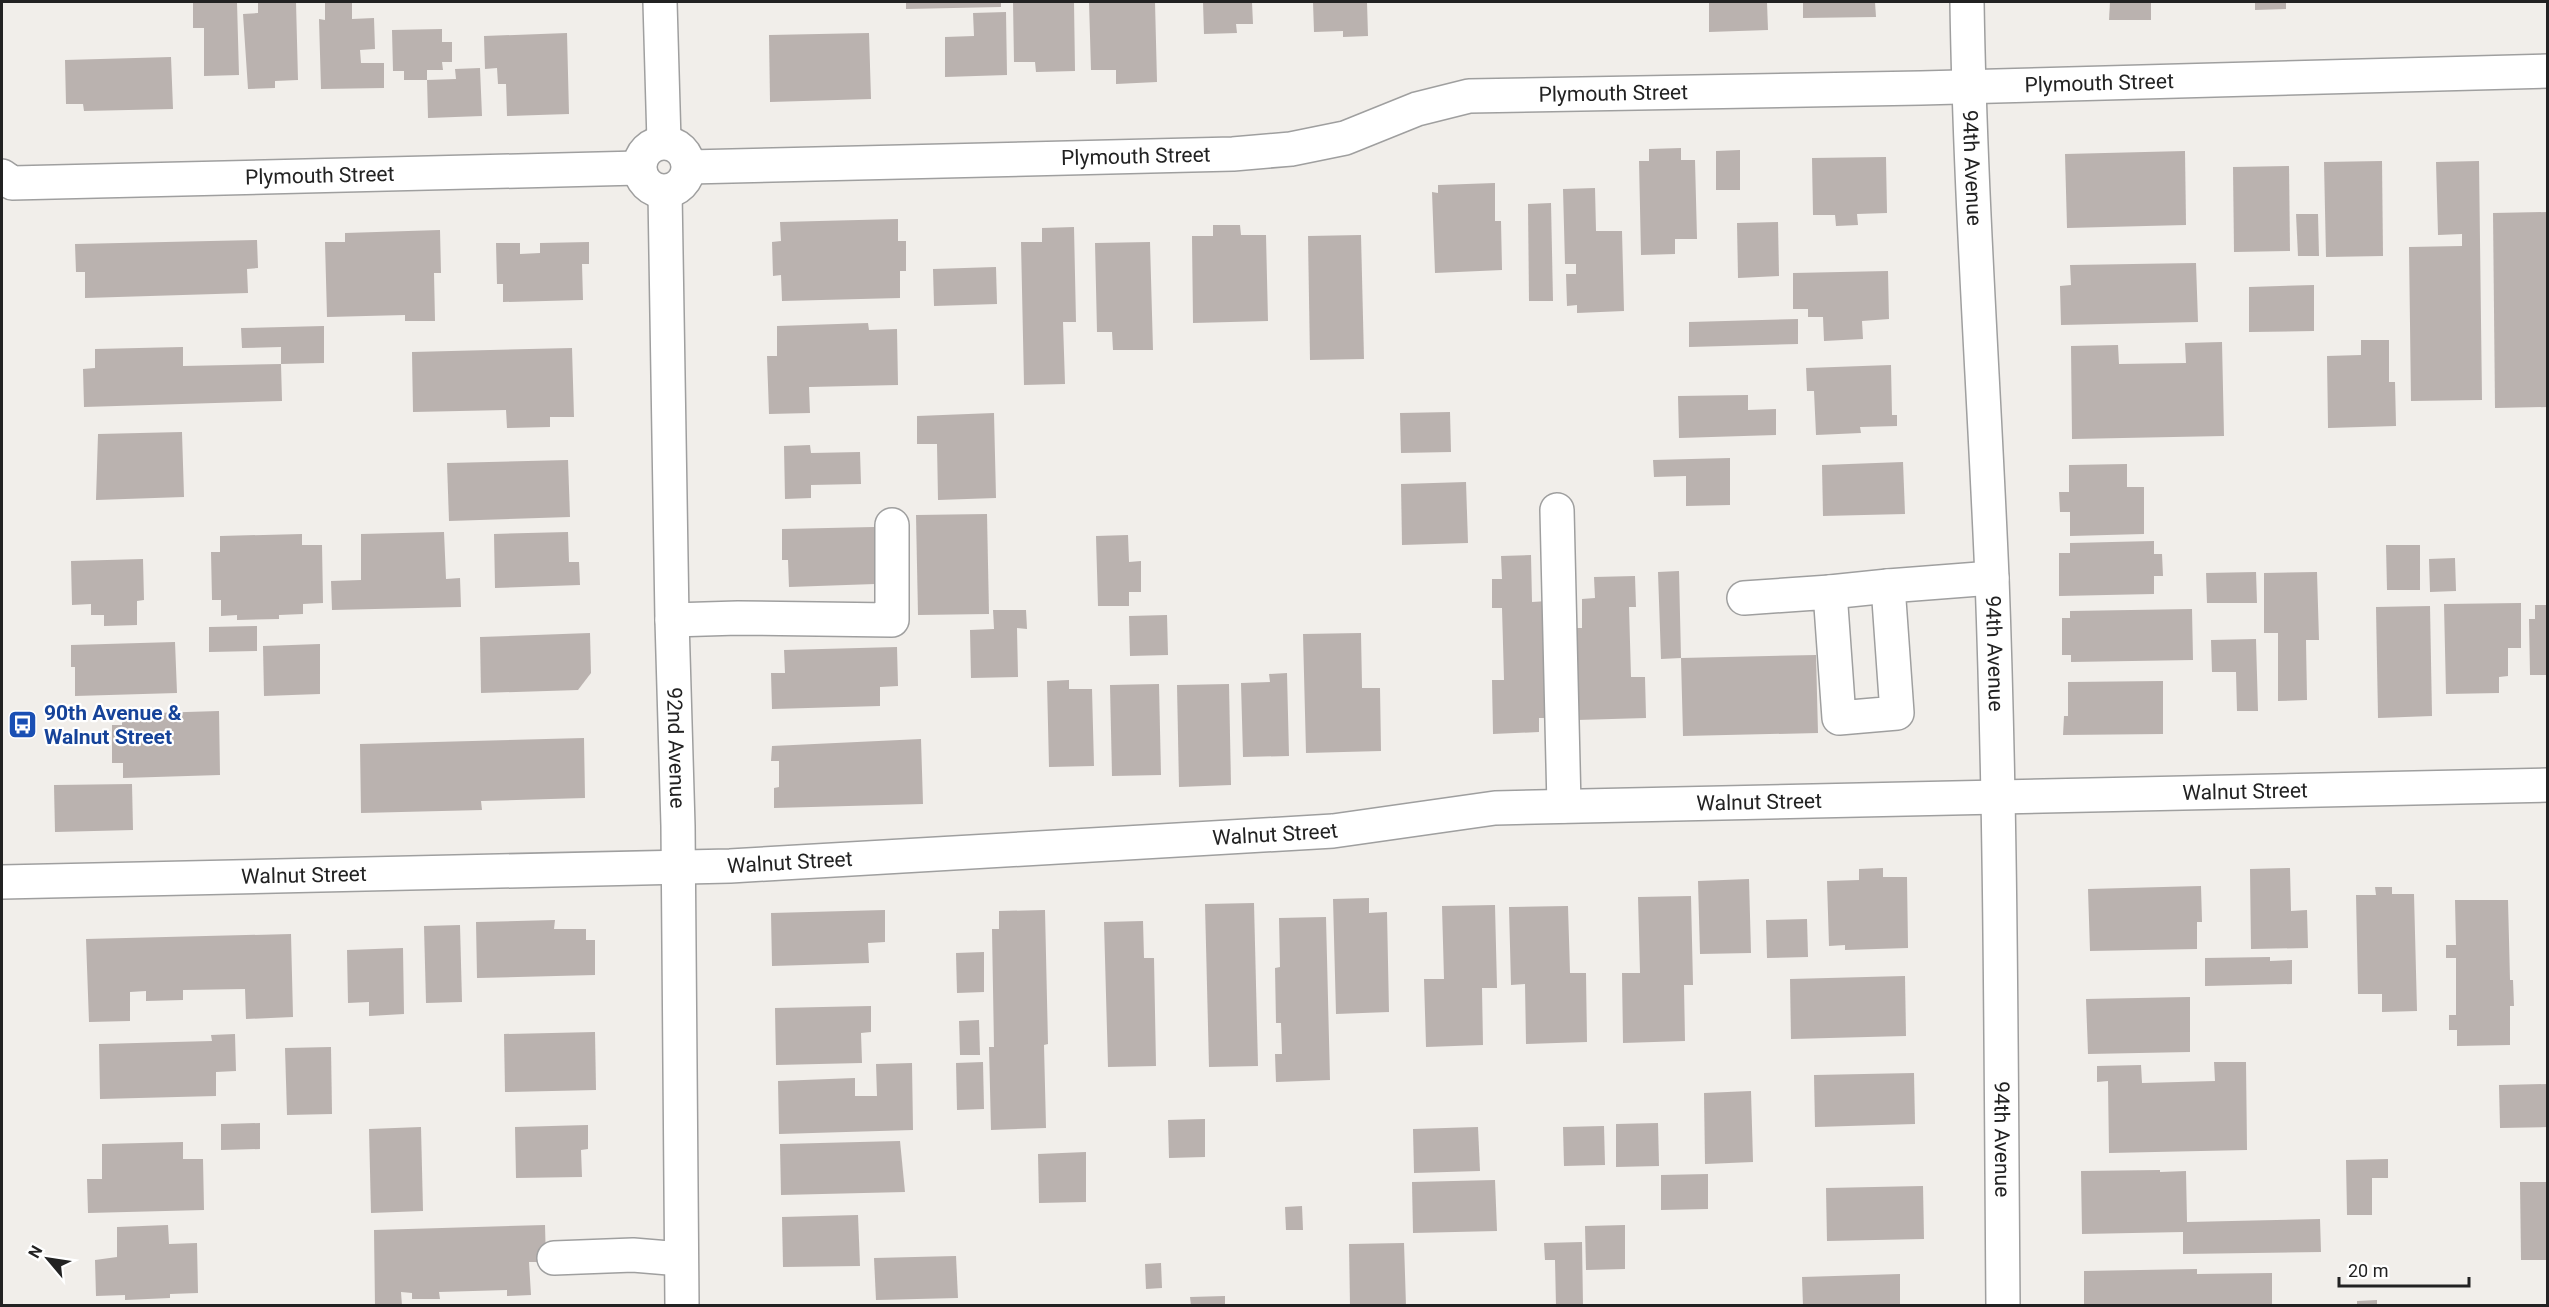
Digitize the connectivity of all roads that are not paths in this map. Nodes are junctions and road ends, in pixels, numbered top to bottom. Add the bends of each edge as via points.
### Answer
1 (660, 2) edge
2 (1967, 2) edge
3 (2547, 71) edge
4 (1969, 87) junction
5 (664, 142) junction
6 (689, 167) junction
7 (639, 168) junction
8 (2, 176) edge
9 (665, 192) junction
10 (1557, 510) dead end
11 (892, 525) dead end
12 (1992, 578) junction
13 (1888, 586) junction
14 (1830, 592) junction
15 (1744, 598) dead end
16 (672, 620) junction
17 (2547, 785) edge
18 (1998, 796) junction
19 (1564, 806) junction
20 (679, 867) junction
21 (2, 882) edge
22 (554, 1258) dead end
23 (681, 1259) junction
24 (682, 1305) edge
25 (2003, 1305) edge

1 - 5 street
2 - 4 street, 94th Avenue
3 - 4 street, Plymouth Street
4 - 6 street, Plymouth Street via 1469,96 1417,109 1345,138 1291,149 1233,154
4 - 12 street, 94th Avenue
5 - 6 street via 682,150
5 - 7 street via 646,150
6 - 9 street via 682,184
7 - 8 street, Plymouth Street via 21,183 12,183
7 - 9 street via 648,186
9 - 16 street, 92nd Avenue
10 - 19 street
11 - 16 street via 892,620
12 - 13 street
12 - 18 street, 94th Avenue
13 - 14 street
13 - 14 street via 1897,713 1839,718
14 - 15 street
16 - 20 street, 92nd Avenue
17 - 18 street, Walnut Street
18 - 19 street, Walnut Street
18 - 25 street, 94th Avenue
19 - 20 street, Walnut Street via 1495,808 1333,831
20 - 21 street, Walnut Street
20 - 23 street, 92nd Avenue
22 - 23 street via 633,1255
23 - 24 street, 92nd Avenue

